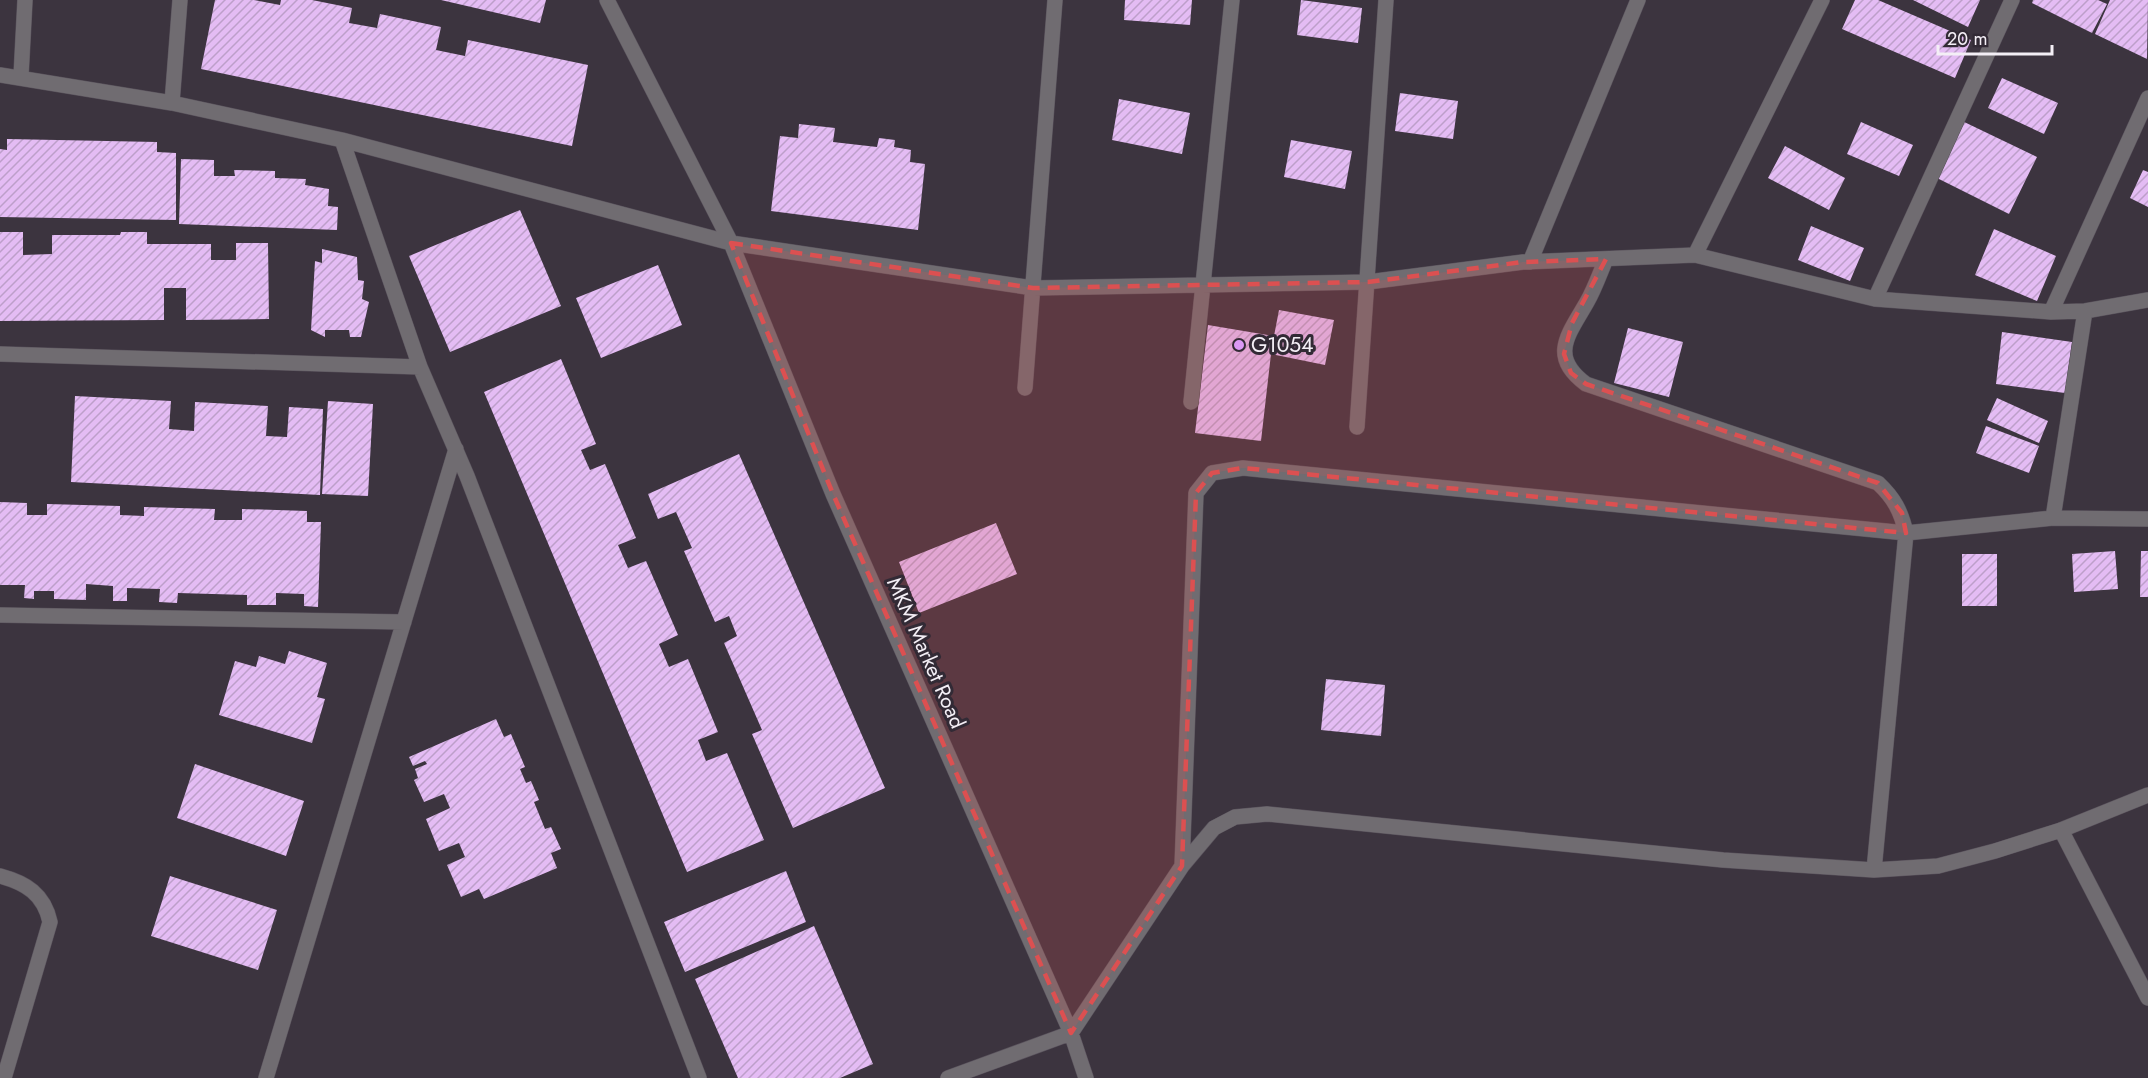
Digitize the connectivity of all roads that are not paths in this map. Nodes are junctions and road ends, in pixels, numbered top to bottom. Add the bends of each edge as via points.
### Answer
1 (25, 0) edge
2 (180, 0) edge
3 (607, 0) edge
4 (1055, 0) edge
5 (1232, 0) edge
6 (1386, 0) edge
7 (1638, 0) edge
8 (1822, 0) edge
9 (2012, 0) edge
10 (0, 75) edge
11 (21, 76) junction
12 (2148, 98) edge
13 (172, 102) junction
14 (342, 140) junction
15 (731, 243) junction
16 (1695, 255) junction
17 (1606, 259) junction
18 (1530, 262) junction
19 (1368, 282) junction
20 (1203, 287) junction
21 (1033, 288) junction
22 (1875, 299) junction
23 (2148, 300) edge
24 (2085, 310) junction
25 (2051, 312) junction
26 (0, 354) edge
27 (420, 367) junction
28 (1025, 388) dead end
29 (1191, 402) dead end
30 (1357, 427) dead end
31 (456, 449) junction
32 (2053, 518) junction
33 (2148, 519) edge
34 (1906, 533) junction
35 (0, 615) edge
36 (404, 622) junction
37 (2148, 795) edge
38 (2061, 830) junction
39 (1182, 866) junction
40 (1874, 870) junction
41 (0, 876) edge
42 (2148, 999) edge
43 (1071, 1033) junction
44 (4, 1078) edge
45 (266, 1078) edge
46 (699, 1078) edge
47 (948, 1078) edge
48 (1086, 1078) edge

1 - 11 street
2 - 13 street
3 - 15 street, MKM Market Road
4 - 21 street
5 - 20 street
6 - 19 street
7 - 18 street
8 - 16 street
9 - 22 street
10 - 11 street
11 - 13 street
12 - 25 street
13 - 14 street
14 - 15 street
14 - 27 street
15 - 21 street
15 - 43 street, MKM Market Road via 833,494
16 - 17 street
16 - 22 street
17 - 18 street
17 - 34 street via 1588,301 1572,323 1564,354 1571,373 1586,384 1878,483 1902,513
18 - 19 street
19 - 20 street
19 - 30 street
20 - 21 street
20 - 29 street
21 - 28 street
22 - 25 street
23 - 24 street
24 - 25 street
24 - 32 street
26 - 27 street
27 - 31 street
31 - 36 street
31 - 46 street
32 - 33 street
32 - 34 street
34 - 39 street via 1243,468 1212,473 1196,493
34 - 40 street
35 - 36 street
36 - 45 street
37 - 38 street
38 - 40 street via 1938,866
38 - 42 street
39 - 40 street via 1214,828 1235,817 1267,814 1723,860
39 - 43 street
41 - 44 street via 20,881 37,893 50,921
43 - 47 street
43 - 48 street, MKM Market Road

